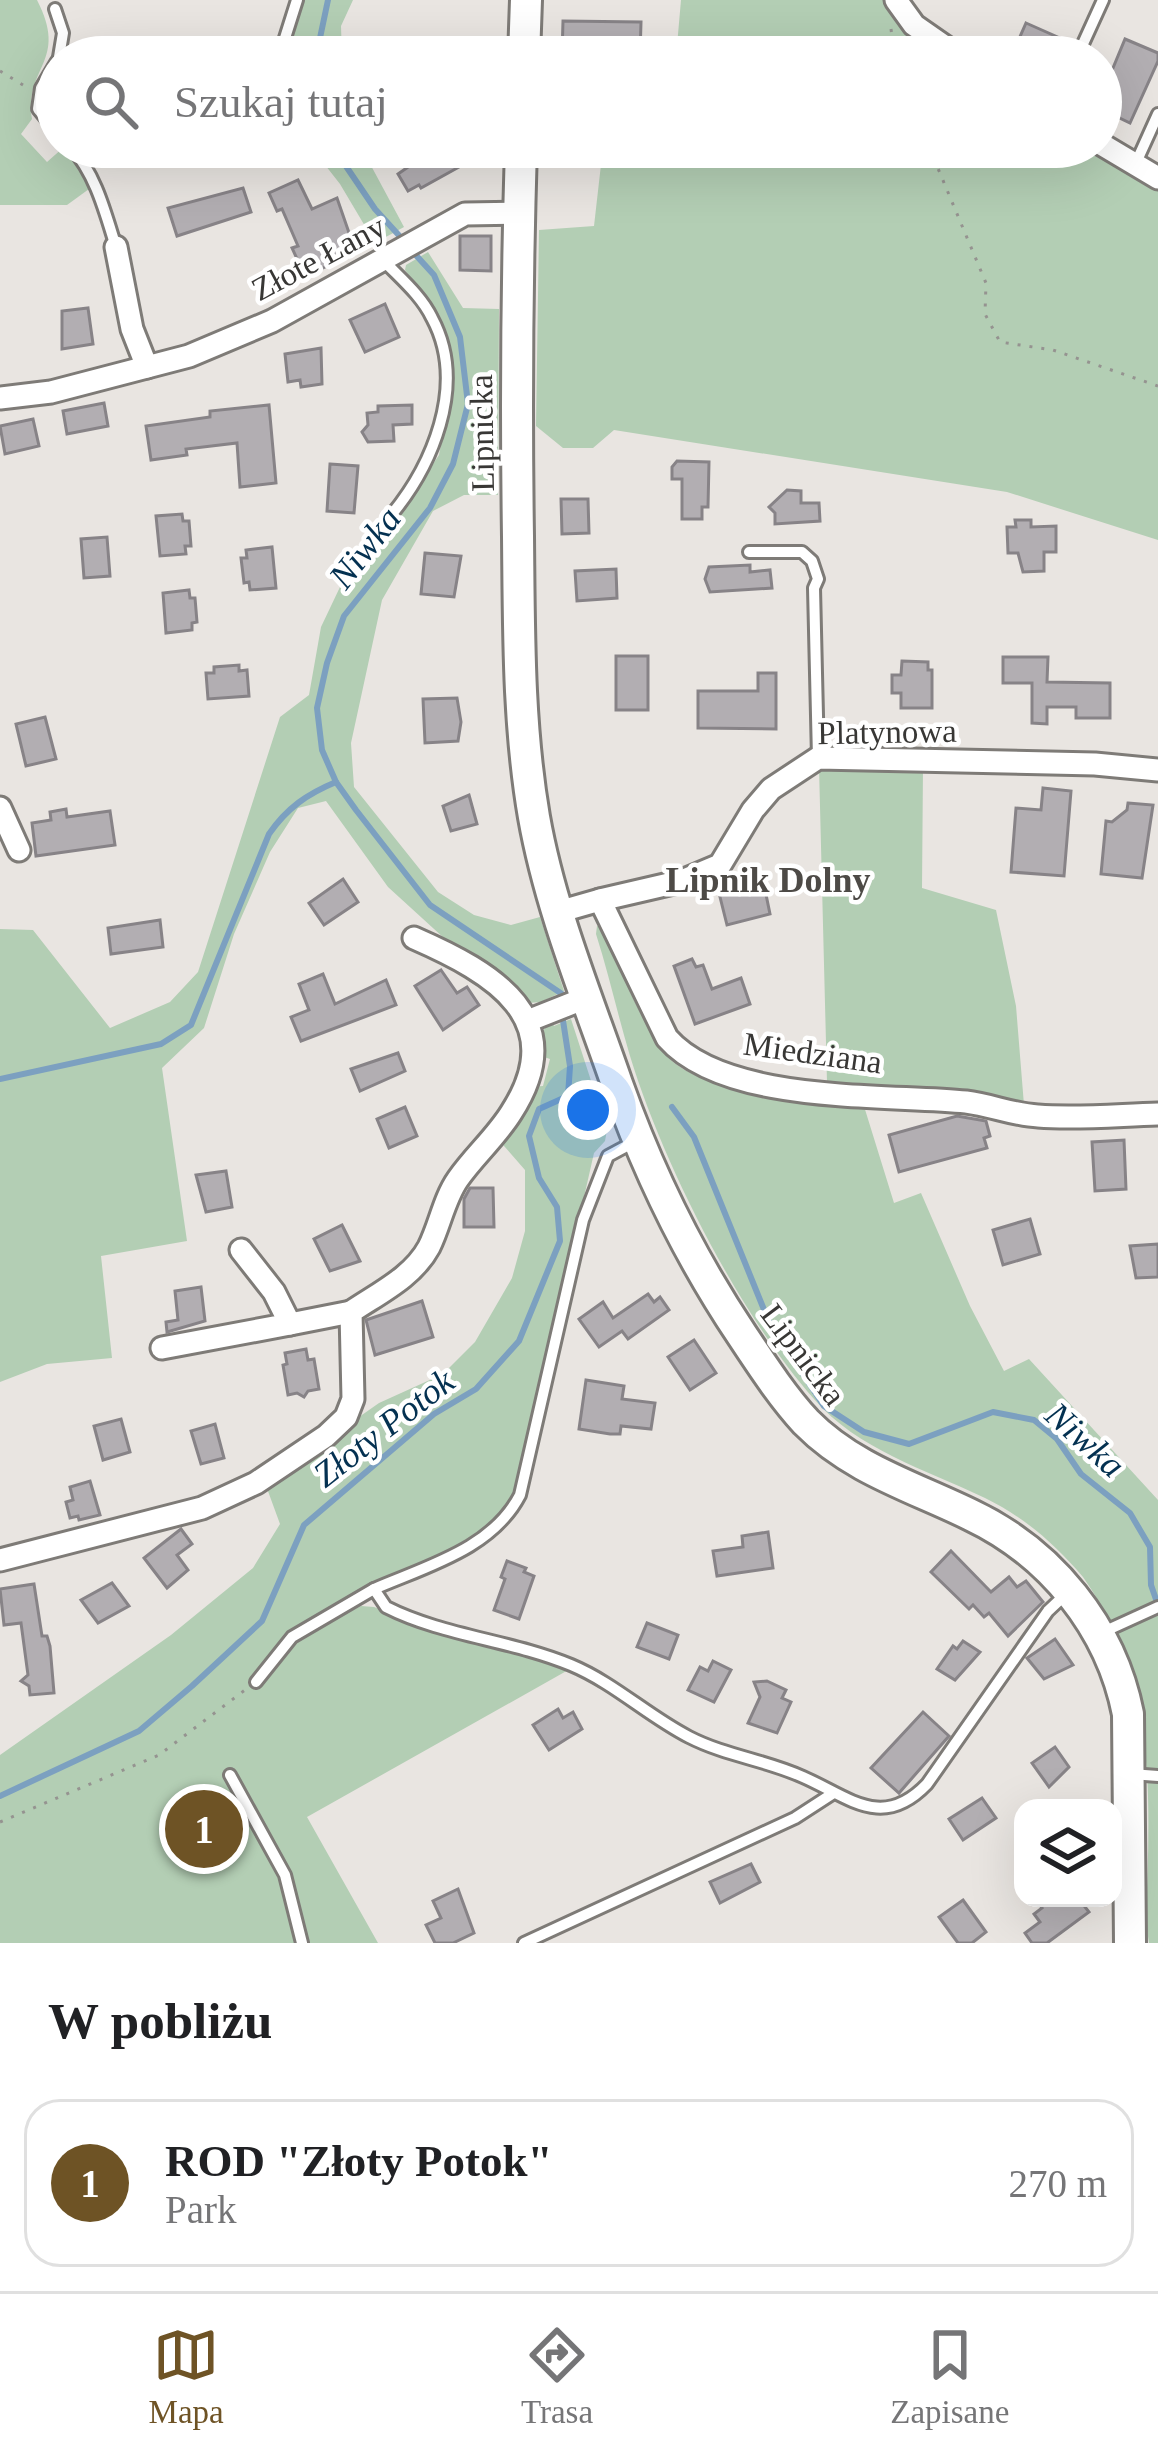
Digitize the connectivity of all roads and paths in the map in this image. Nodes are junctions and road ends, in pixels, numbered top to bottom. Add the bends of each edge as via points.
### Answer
1 (296, 0) edge
2 (526, 0) edge
3 (896, 0) edge
4 (1103, 0) edge
5 (55, 9) dead end
6 (62, 36) edge
7 (285, 36) edge
8 (525, 36) edge
9 (930, 36) edge
10 (1087, 36) edge
11 (0, 70) edge
12 (36, 106) edge
13 (1158, 114) edge
14 (1122, 157) edge
15 (1135, 165) junction
16 (84, 168) edge
17 (520, 168) edge
18 (938, 168) edge
19 (1158, 178) edge
20 (519, 213) junction
21 (116, 247) joint
22 (387, 258) junction
23 (147, 368) junction
24 (1158, 386) edge
25 (0, 398) edge
26 (388, 520) dead end
27 (749, 552) dead end
28 (818, 758) junction
29 (1158, 770) edge
30 (0, 808) edge
31 (19, 850) dead end
32 (600, 900) junction
33 (558, 912) junction
34 (414, 938) dead end
35 (579, 1001) junction
36 (536, 1017) junction
37 (1158, 1114) edge
38 (637, 1141) junction
39 (241, 1250) dead end
40 (351, 1312) junction
41 (290, 1324) junction
42 (162, 1348) dead end
43 (0, 1560) edge
44 (374, 1589) junction
45 (1069, 1591) junction
46 (1158, 1607) edge
47 (1100, 1634) junction
48 (256, 1682) joint
49 (230, 1775) dead end
50 (1144, 1775) edge
51 (832, 1794) junction
52 (0, 1822) edge
53 (1121, 1940) edge
54 (302, 1943) edge
55 (524, 1943) edge

1 - 7 lane
2 - 8 street
3 - 9 street
4 - 10 lane
5 - 6 lane
11 - 12 path via 21,82
13 - 15 lane
14 - 15 street
15 - 19 street
16 - 21 lane
17 - 20 street, Lipnicka
18 - 24 path via 986,283 985,314 1000,342 1053,350
20 - 22 street, Złote Łany via 465,214
20 - 33 street, Lipnicka via 524,748
21 - 23 street
22 - 23 street, Złote Łany via 272,321
22 - 26 lane via 431,315 446,374 434,449
23 - 25 street, Złote Łany
27 - 28 lane via 802,552 812,561
28 - 29 street, Platynowa
28 - 32 street, Platynowa via 771,789 720,865
30 - 31 street
32 - 33 street
32 - 37 street, Miedziana via 667,1038 698,1064 790,1087 970,1102 1040,1117
33 - 35 street, Lipnicka
34 - 36 street via 489,979
35 - 36 street
35 - 38 street, Lipnicka
36 - 40 street via 528,1081 455,1182 428,1250
38 - 44 lane via 608,1156 583,1220 514,1508 482,1540
38 - 45 street, Lipnicka via 709,1285 806,1421 851,1459 991,1525
39 - 41 street
40 - 41 street
40 - 43 street via 353,1399 326,1436 202,1508
41 - 42 street
44 - 48 lane via 292,1637
44 - 51 lane via 400,1614 576,1667 684,1735
45 - 47 street, Lipnicka
45 - 51 lane via 915,1797 881,1809
46 - 47 lane
47 - 50 street, Lipnicka
48 - 52 path via 159,1755
49 - 54 lane via 285,1875
50 - 53 street, Lipnicka
51 - 55 lane

